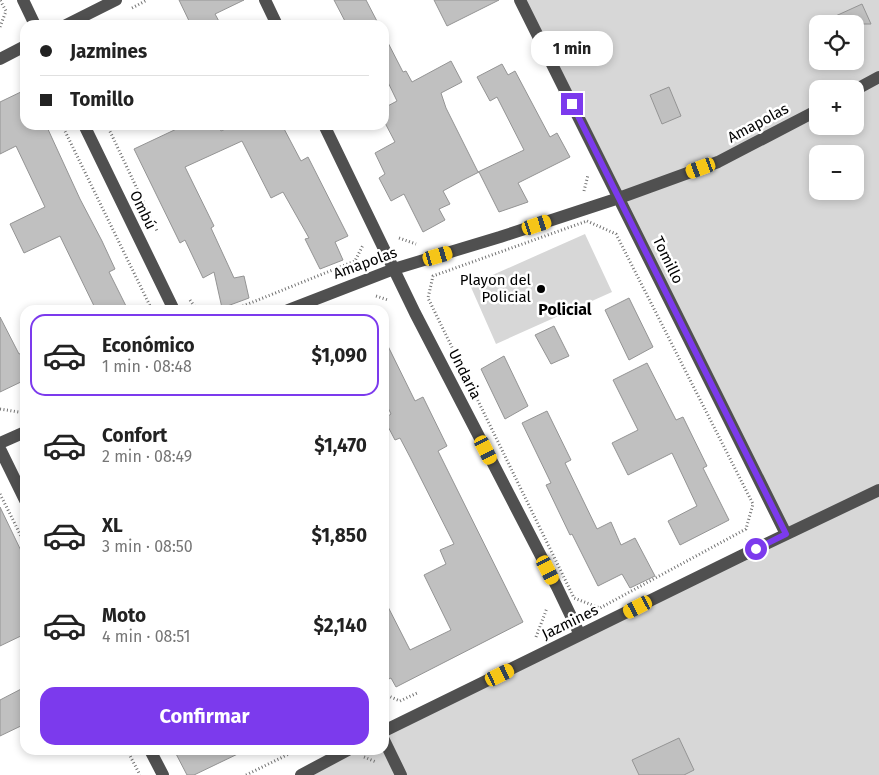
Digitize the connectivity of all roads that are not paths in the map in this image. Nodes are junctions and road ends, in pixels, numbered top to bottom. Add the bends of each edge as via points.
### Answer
1 (23, 0) edge
2 (116, 0) edge
3 (265, 0) edge
4 (520, 0) edge
5 (33, 20) edge
6 (76, 20) edge
7 (275, 20) edge
8 (20, 49) edge
9 (0, 59) edge
10 (879, 78) edge
11 (864, 86) edge
12 (809, 115) edge
13 (86, 130) edge
14 (326, 130) edge
15 (619, 198) junction
16 (394, 269) junction
17 (172, 305) edge
18 (301, 305) edge
19 (20, 434) edge
20 (0, 443) edge
21 (0, 449) edge
22 (20, 490) edge
23 (879, 490) edge
24 (786, 534) junction
25 (580, 636) junction
26 (389, 729) edge
27 (389, 750) edge
28 (153, 755) edge
29 (339, 755) edge
30 (163, 775) edge
31 (302, 775) edge
32 (401, 775) edge

1 - 5 street
2 - 6 street
3 - 7 street
4 - 15 street, Tomillo
8 - 9 street
10 - 11 street
12 - 15 street, Amapolas via 718,162
13 - 17 street, Ombú
14 - 16 street, Undaria
15 - 16 street, Amapolas
15 - 24 street, Tomillo
16 - 18 street, Amapolas
16 - 25 street, Undaria
19 - 20 street
21 - 22 street
23 - 24 street, Jazmines
24 - 25 street, Jazmines
25 - 26 street, Jazmines
27 - 32 street
28 - 30 street
29 - 31 street

